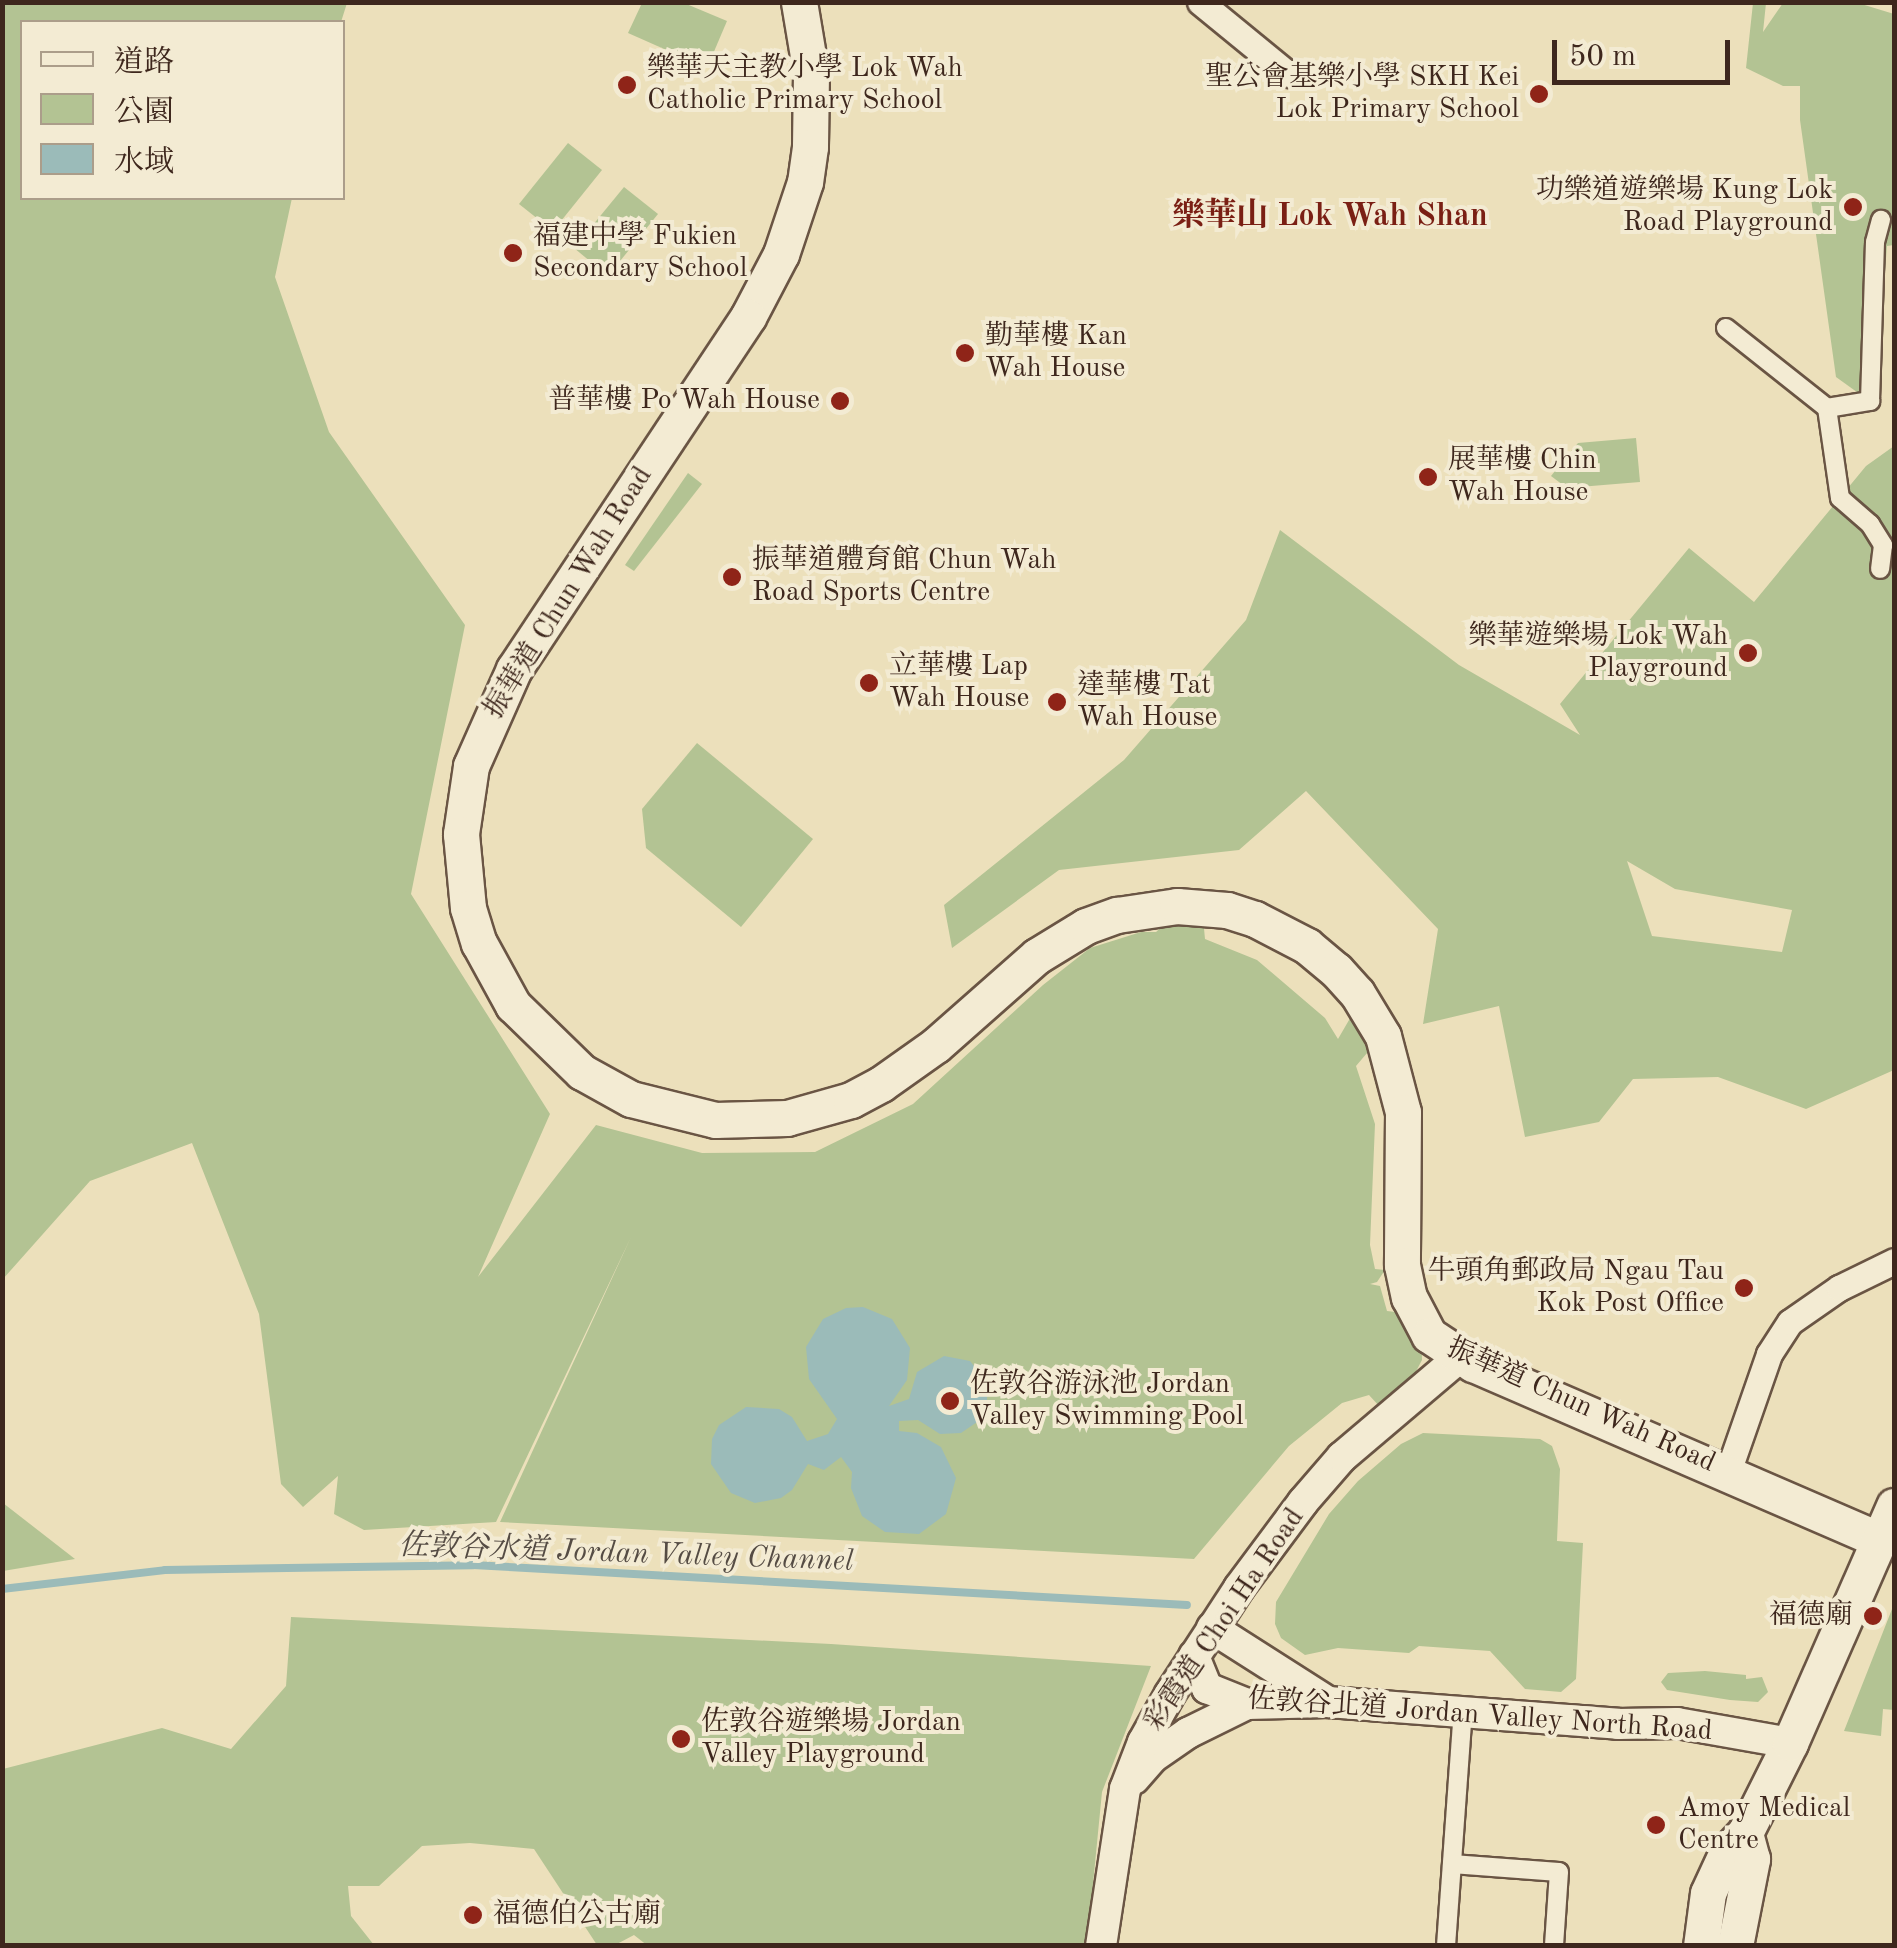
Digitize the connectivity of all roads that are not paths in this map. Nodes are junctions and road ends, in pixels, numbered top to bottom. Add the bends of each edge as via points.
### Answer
1 (799, 2) edge
2 (1200, 2) edge
3 (1288, 74) dead end
4 (1881, 220) dead end
5 (1726, 328) dead end
6 (1827, 408) junction
7 (1880, 569) dead end
8 (1894, 1261) edge
9 (1460, 1357) junction
10 (1728, 1472) junction
11 (1894, 1506) edge
12 (1879, 1540) junction
13 (1212, 1628) junction
14 (1194, 1656) junction
15 (1328, 1702) junction
16 (1247, 1704) junction
17 (1462, 1724) dead end
18 (1790, 1743) junction
19 (1125, 1789) junction
20 (1452, 1864) junction
21 (1727, 1944) edge
22 (1101, 1946) edge
23 (1446, 1946) edge
24 (1554, 1946) edge

1 - 9 main road, 振華道 Chun Wah Road via 811,74 810,148 781,254 748,317 514,669 471,766 460,834 462,870 468,908 494,975 537,1034 608,1088 684,1116 752,1121 821,1110 881,1084 1037,956 1086,926 1177,906 1255,918 1336,970 1383,1036 1403,1112 1400,1244 1409,1297 1428,1336
2 - 3 street
4 - 6 street via 1870,401
5 - 6 street
6 - 7 street via 1840,498 1883,545
8 - 10 street via 1790,1322 1769,1354
9 - 10 main road, 振華道 Chun Wah Road
9 - 13 street, 彩霞道 Choi Ha Road via 1342,1457 1286,1522
10 - 12 main road, 振華道 Chun Wah Road
11 - 12 main road
12 - 18 main road
13 - 14 street, 彩霞道 Choi Ha Road
13 - 15 street
14 - 16 street, 佐敦谷北道 Jordan Valley North Road via 1206,1688
14 - 19 street, 彩霞道 Choi Ha Road via 1143,1742
15 - 16 street, 佐敦谷北道 Jordan Valley North Road
15 - 18 street, 佐敦谷北道 Jordan Valley North Road via 1677,1724
16 - 19 street via 1152,1758
17 - 20 street
18 - 21 main road via 1708,1893
19 - 22 street, 彩霞道 Choi Ha Road
20 - 23 street
20 - 24 street via 1559,1872

